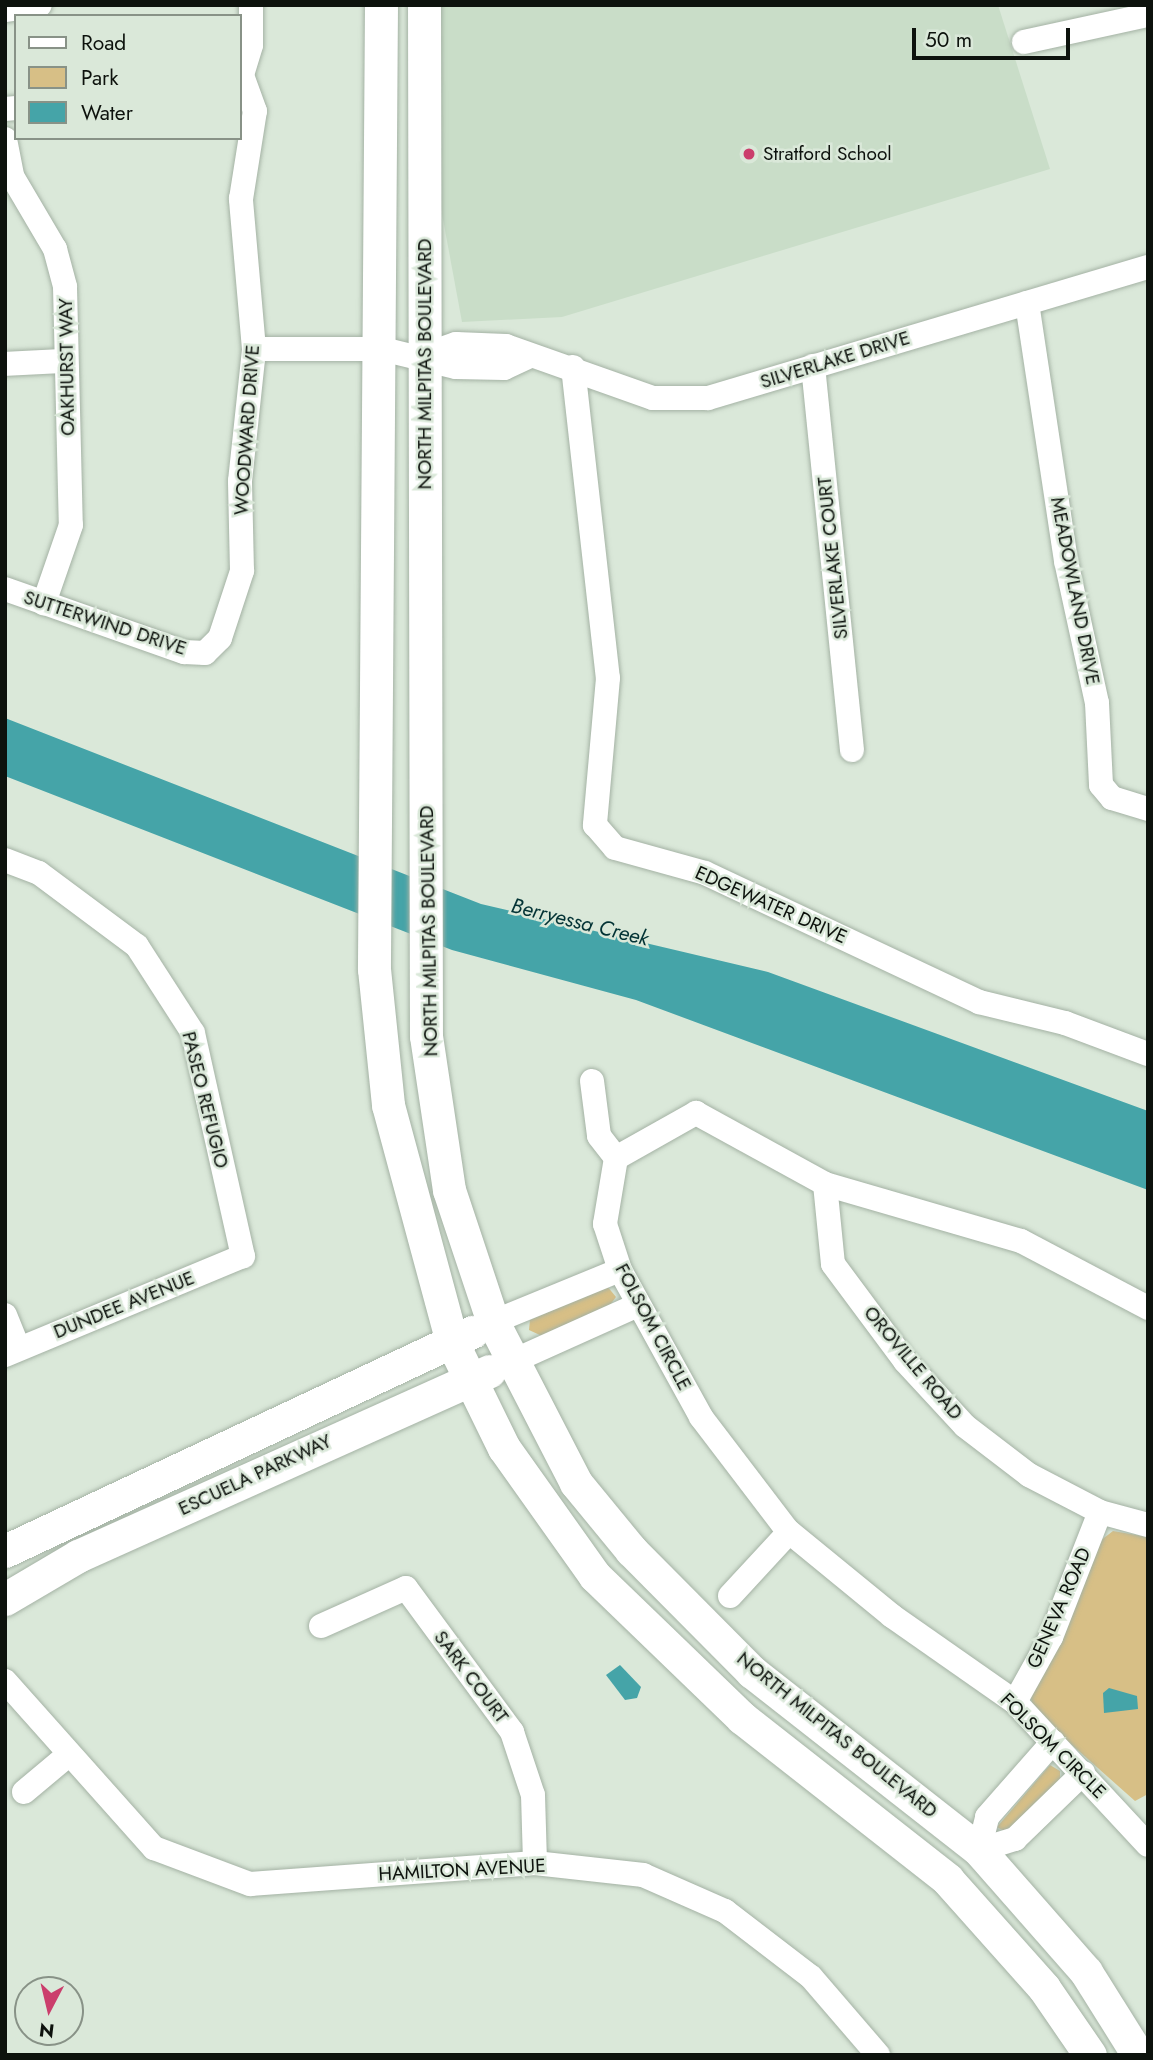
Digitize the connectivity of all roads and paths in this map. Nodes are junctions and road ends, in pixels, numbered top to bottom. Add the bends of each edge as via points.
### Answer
1 (40, 5) edge
2 (251, 5) edge
3 (381, 5) edge
4 (424, 5) edge
5 (5, 10) edge
6 (1148, 16) edge
7 (1024, 42) dead end
8 (242, 72) edge
9 (242, 78) edge
10 (5, 139) edge
11 (1145, 264) edge
12 (1027, 303) junction
13 (254, 349) junction
14 (382, 349) junction
15 (424, 355) junction
16 (65, 361) junction
17 (5, 363) edge
18 (813, 366) junction
19 (573, 367) junction
20 (5, 589) edge
21 (44, 603) junction
22 (205, 653) joint
23 (852, 750) dead end
24 (1148, 809) edge
25 (5, 860) edge
26 (1148, 1054) edge
27 (592, 1081) dead end
28 (616, 1158) junction
29 (825, 1184) junction
30 (243, 1256) joint
31 (621, 1270) junction
32 (638, 1306) junction
33 (1148, 1308) edge
34 (5, 1315) edge
35 (493, 1322) junction
36 (452, 1342) junction
37 (12, 1351) edge
38 (511, 1362) junction
39 (469, 1379) junction
40 (1100, 1512) junction
41 (1148, 1525) edge
42 (789, 1532) junction
43 (5, 1550) edge
44 (730, 1596) dead end
45 (5, 1599) edge
46 (321, 1626) dead end
47 (5, 1681) edge
48 (1015, 1702) junction
49 (1053, 1742) junction
50 (67, 1756) junction
51 (1083, 1773) junction
52 (24, 1791) dead end
53 (1145, 1834) edge
54 (979, 1850) junction
55 (535, 1863) junction
56 (947, 1879) junction
57 (878, 2055) edge
58 (1090, 2055) edge
59 (1138, 2055) edge

1 - 5 street
2 - 8 street via 251,46
3 - 14 main road
4 - 15 main road, NORTH MILPITAS BOULEVARD
6 - 7 street
9 - 13 street, WOODWARD DRIVE via 255,111 241,199
10 - 16 street, OAKHURST WAY via 12,176 55,248 62,274
11 - 12 street, SILVERLAKE DRIVE
12 - 18 street, SILVERLAKE DRIVE
12 - 24 street, MEADOWLAND DRIVE via 1066,561 1097,703 1101,785 1112,797
13 - 14 street, SILVERLAKE DRIVE
13 - 22 street, WOODWARD DRIVE via 240,481 242,571 220,638
14 - 15 street, SILVERLAKE DRIVE
14 - 36 main road via 372,805 374,969 388,1105
15 - 19 street, SILVERLAKE DRIVE via 456,344 506,346 528,357
15 - 35 main road, NORTH MILPITAS BOULEVARD via 426,1036 449,1190
16 - 17 street
16 - 21 street, OAKHURST WAY via 71,525
18 - 19 street, SILVERLAKE DRIVE via 722,395 653,398
18 - 23 street, SILVERLAKE COURT
19 - 26 street, EDGEWATER DRIVE via 608,678 595,825 615,848 705,873 979,1002 1065,1023
20 - 21 street, SUTTERWIND DRIVE
21 - 22 street, SUTTERWIND DRIVE via 184,652
25 - 30 street, PASEO REFUGIO via 40,873 137,946 192,1033
27 - 28 street via 599,1136
28 - 29 street via 696,1113
28 - 31 street, FOLSOM CIRCLE via 605,1224
29 - 33 street via 1021,1241
29 - 40 street, OROVILLE ROAD via 833,1264 905,1361 965,1426 1029,1475
30 - 37 street, DUNDEE AVENUE
31 - 32 street, FOLSOM CIRCLE
31 - 35 street
32 - 38 street
32 - 42 street, FOLSOM CIRCLE via 701,1417
34 - 37 street
35 - 36 main road, ESCUELA PARKWAY
35 - 38 main road, NORTH MILPITAS BOULEVARD
36 - 39 main road
36 - 43 main road, ESCUELA PARKWAY
38 - 39 main road, ESCUELA PARKWAY
38 - 54 main road, NORTH MILPITAS BOULEVARD via 576,1483 631,1550 752,1672
39 - 45 main road, ESCUELA PARKWAY via 78,1556
39 - 56 main road via 504,1448 595,1576 742,1718
40 - 41 street, OROVILLE ROAD
40 - 48 street, GENEVA ROAD via 1051,1637
42 - 44 street
42 - 48 street, FOLSOM CIRCLE via 892,1616
46 - 55 street, SARK COURT via 405,1588 512,1732 533,1795
47 - 50 street, HAMILTON AVENUE
48 - 49 street, FOLSOM CIRCLE
49 - 51 street, FOLSOM CIRCLE
49 - 54 street via 987,1817
50 - 52 street
50 - 55 street, HAMILTON AVENUE via 154,1848 250,1884
51 - 53 street, FOLSOM CIRCLE
51 - 54 street via 1015,1839
54 - 56 main road
54 - 59 main road, NORTH MILPITAS BOULEVARD via 1086,1972
55 - 57 street, HAMILTON AVENUE via 643,1875 725,1911 811,1977
56 - 58 main road via 1044,1988

